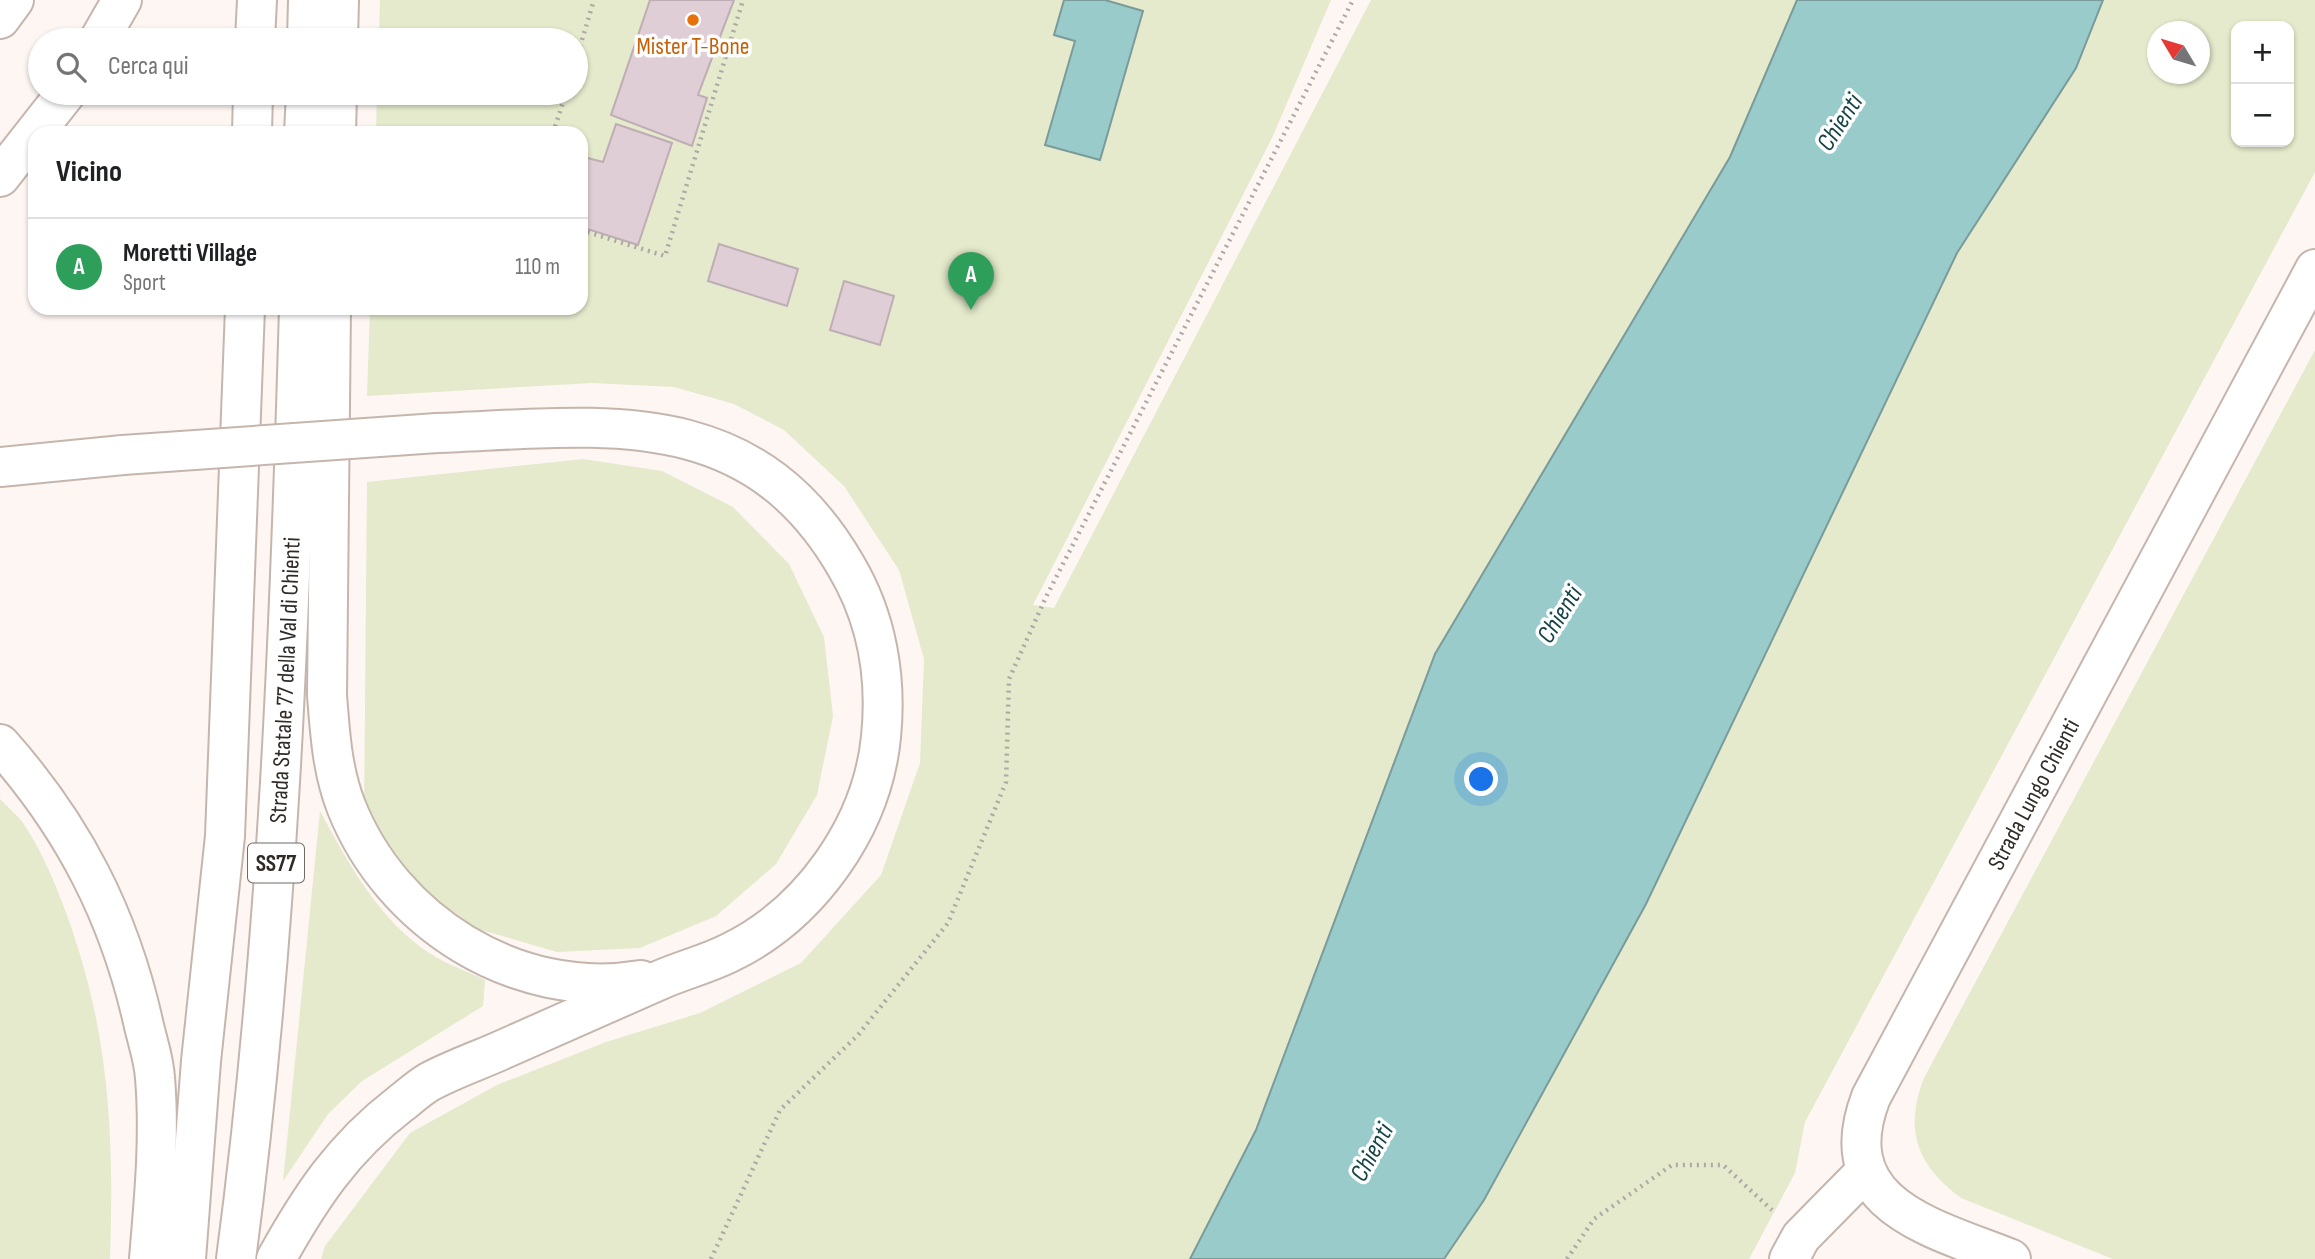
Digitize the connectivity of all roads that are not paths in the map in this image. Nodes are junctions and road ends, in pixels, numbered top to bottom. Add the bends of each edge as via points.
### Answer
1 (14, 0) edge
2 (122, 0) edge
3 (257, 0) edge
4 (308, 0) edge
5 (339, 0) edge
6 (0, 19) edge
7 (106, 28) edge
8 (256, 28) edge
9 (307, 28) edge
10 (338, 28) edge
11 (57, 105) edge
12 (253, 105) edge
13 (305, 105) edge
14 (337, 105) edge
15 (40, 126) edge
16 (252, 126) edge
17 (304, 126) edge
18 (336, 126) edge
19 (28, 141) edge
20 (0, 177) edge
21 (2315, 269) edge
22 (245, 315) edge
23 (299, 315) edge
24 (331, 315) edge
25 (0, 467) edge
26 (0, 744) edge
27 (671, 975) junction
28 (1866, 1171) junction
29 (1795, 1248) edge
30 (149, 1259) edge
31 (186, 1259) edge
32 (236, 1259) edge
33 (276, 1259) edge
34 (2011, 1259) edge

1 - 6 main road
2 - 7 main road
3 - 8 main road
4 - 9 main road
5 - 10 main road
11 - 15 main road
12 - 16 main road
13 - 17 main road
14 - 18 main road
19 - 20 main road
21 - 28 main road, Strada Lungo Chienti via 1871,1097 1861,1132
22 - 31 main road, SS77 via 225,836
23 - 32 main road, Strada Statale 77 della Val di Chienti / SS77 via 279,823 262,1049
24 - 27 main road via 327,695 332,759 357,832 399,892 428,920 498,962 563,980 603,983
25 - 27 main road, bridge via 437,433 611,426 648,429 700,443 758,471 809,515 848,568 864,603 882,678 883,716 872,782 853,830 799,904 732,952
26 - 30 main road via 41,790 98,885 134,982 155,1076 156,1174
27 - 33 main road via 428,1083 374,1124 332,1167
28 - 29 main road
28 - 34 main road, Strada Lungo Chienti via 1887,1203 1907,1217

